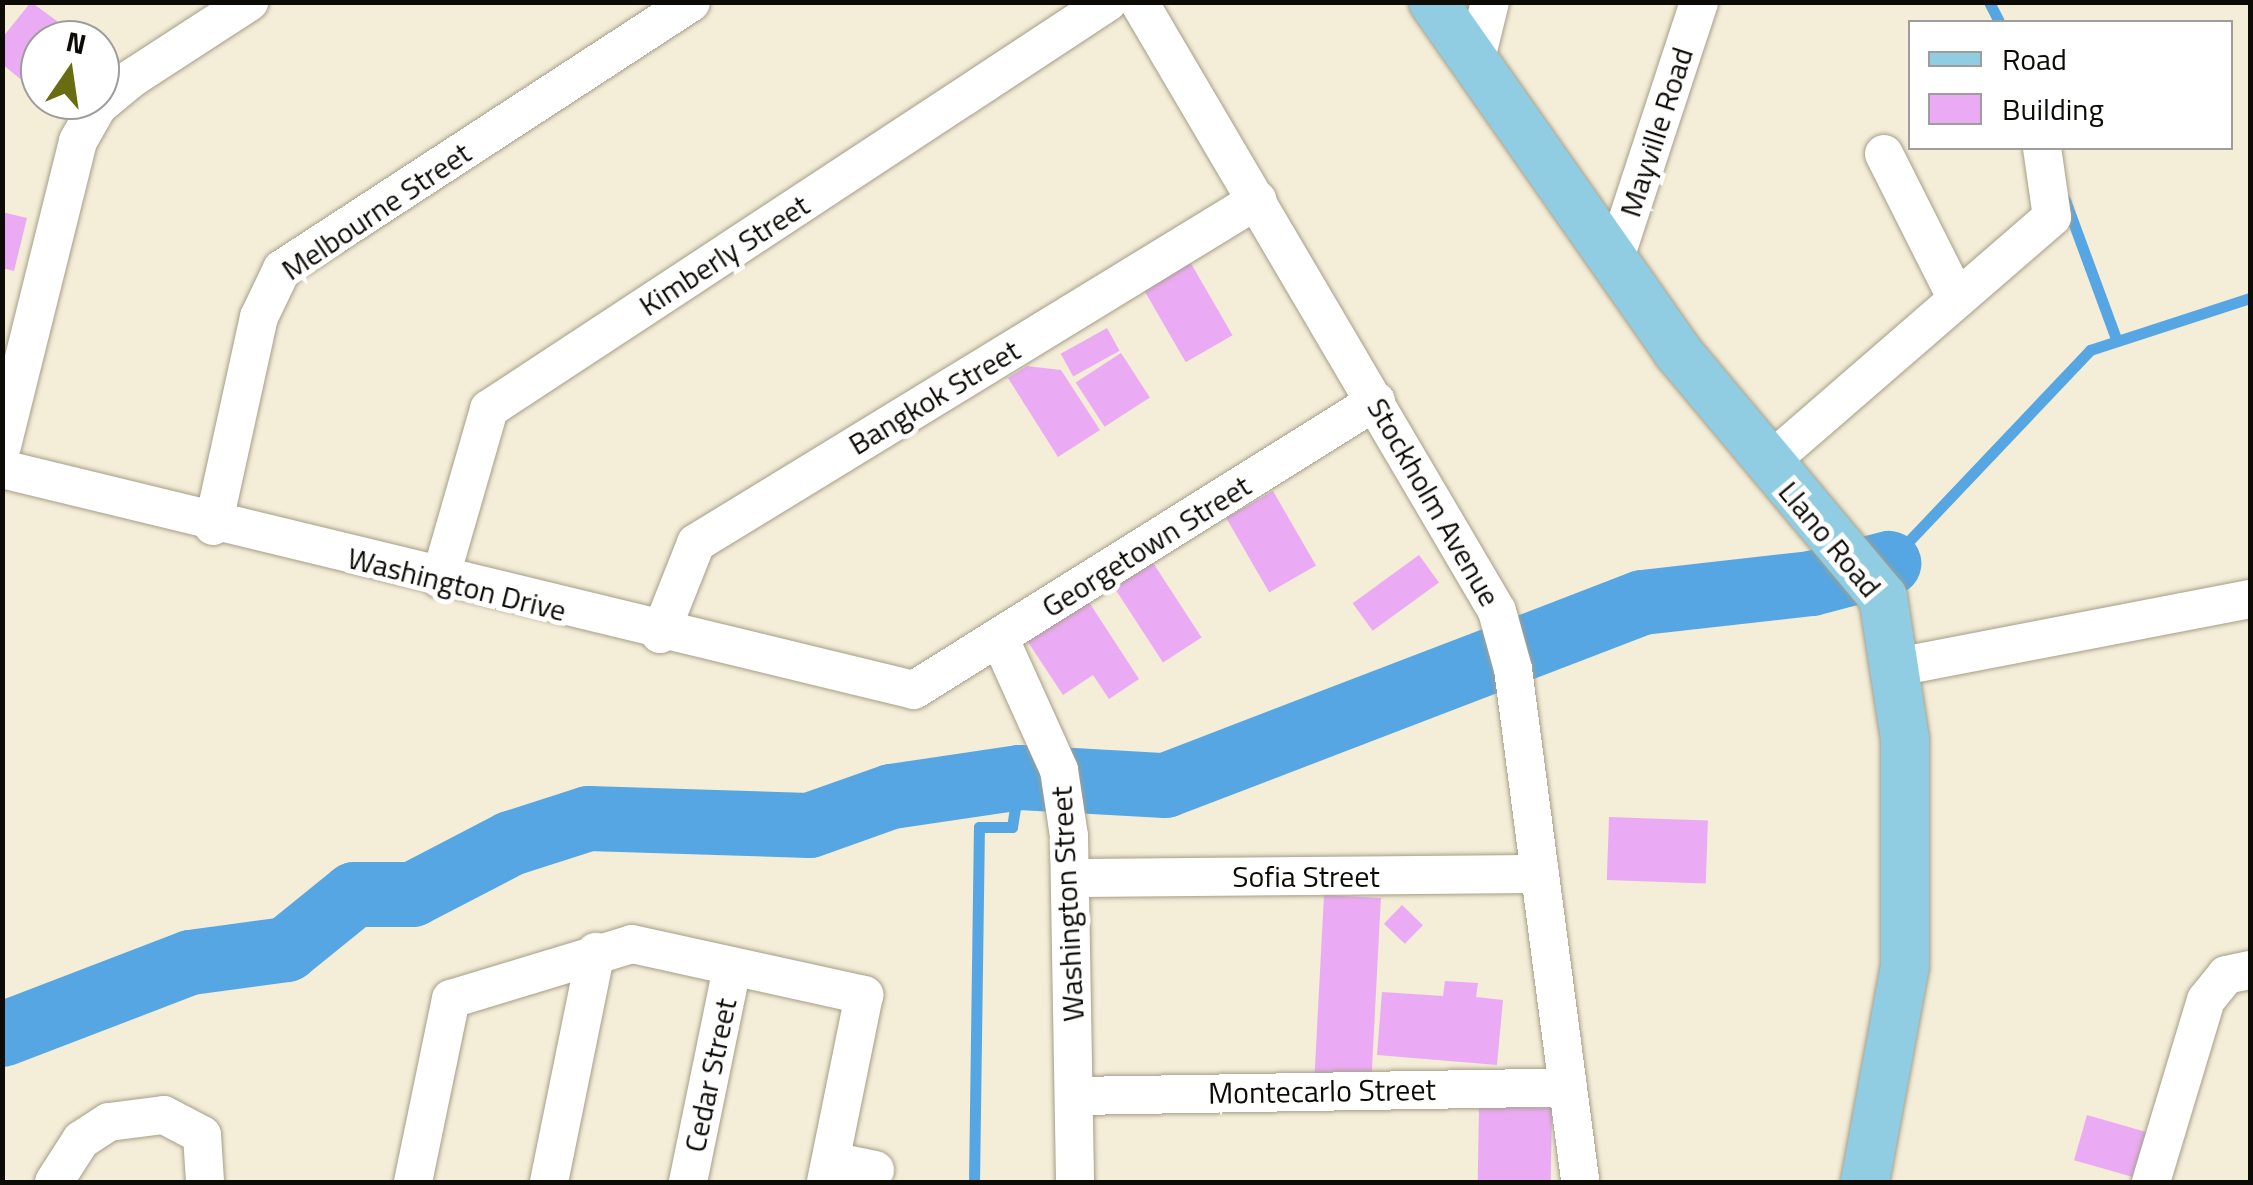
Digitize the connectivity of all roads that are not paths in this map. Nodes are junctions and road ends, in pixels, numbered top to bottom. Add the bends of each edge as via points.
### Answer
1 (249, 2) edge
2 (690, 2) edge
3 (1108, 2) edge
4 (1139, 2) edge
5 (1432, 2) edge
6 (1490, 2) edge
7 (1699, 2) edge
8 (1475, 63) junction
9 (2042, 150) edge
10 (1884, 154) dead end
11 (1257, 200) junction
12 (1614, 261) junction
13 (1956, 295) junction
14 (1376, 401) junction
15 (2, 446) edge
16 (1767, 464) junction
17 (2, 469) edge
18 (213, 526) junction
19 (440, 579) junction
20 (2250, 599) edge
21 (660, 634) junction
22 (1000, 638) junction
23 (1897, 667) junction
24 (914, 690) joint
25 (1540, 874) junction
26 (1072, 878) junction
27 (596, 952) junction
28 (732, 966) junction
29 (2250, 970) edge
30 (1568, 1087) junction
31 (1076, 1096) junction
32 (875, 1170) dead end
33 (829, 1172) edge
34 (1580, 1179) dead end
35 (54, 1182) edge
36 (205, 1182) edge
37 (413, 1182) edge
38 (549, 1182) edge
39 (688, 1182) edge
40 (1075, 1182) edge
41 (1865, 1182) edge
42 (2152, 1182) edge

1 - 15 street via 132,78 98,106 78,141
2 - 18 street, Melbourne Street via 282,269 259,317
3 - 19 street, Kimberly Street via 489,410
4 - 11 street, Stockholm Avenue
5 - 8 main road, Llano Road
6 - 8 street
7 - 12 street, Mayville Road
8 - 12 main road, Llano Road
9 - 13 street via 2052,217
10 - 13 street
11 - 14 street, Stockholm Avenue
11 - 21 street, Bangkok Street via 696,542
12 - 16 main road, Llano Road
13 - 16 street
14 - 22 street, Georgetown Street
14 - 25 street, Stockholm Avenue via 1510,652
16 - 23 main road, Llano Road via 1870,580
17 - 18 street, Washington Drive
18 - 19 street, Washington Drive
19 - 21 street, Washington Drive
20 - 23 street
21 - 24 street, Washington Drive
22 - 24 street, Georgetown Street
22 - 26 street, Washington Street via 1059,770
23 - 41 main road, Llano Road via 1905,966
25 - 26 street, Sofia Street
25 - 30 street, Stockholm Avenue
26 - 31 street, Washington Street
27 - 28 street via 632,944
27 - 37 street via 451,999
27 - 38 street
28 - 33 street via 864,995
28 - 39 street, Cedar Street
29 - 42 street via 2226,975 2206,1000
30 - 31 street, Montecarlo Street
30 - 34 street, Stockholm Avenue
31 - 40 street, Washington Street
32 - 33 street
35 - 36 street via 81,1140 109,1122 164,1114 186,1122 209,1152

